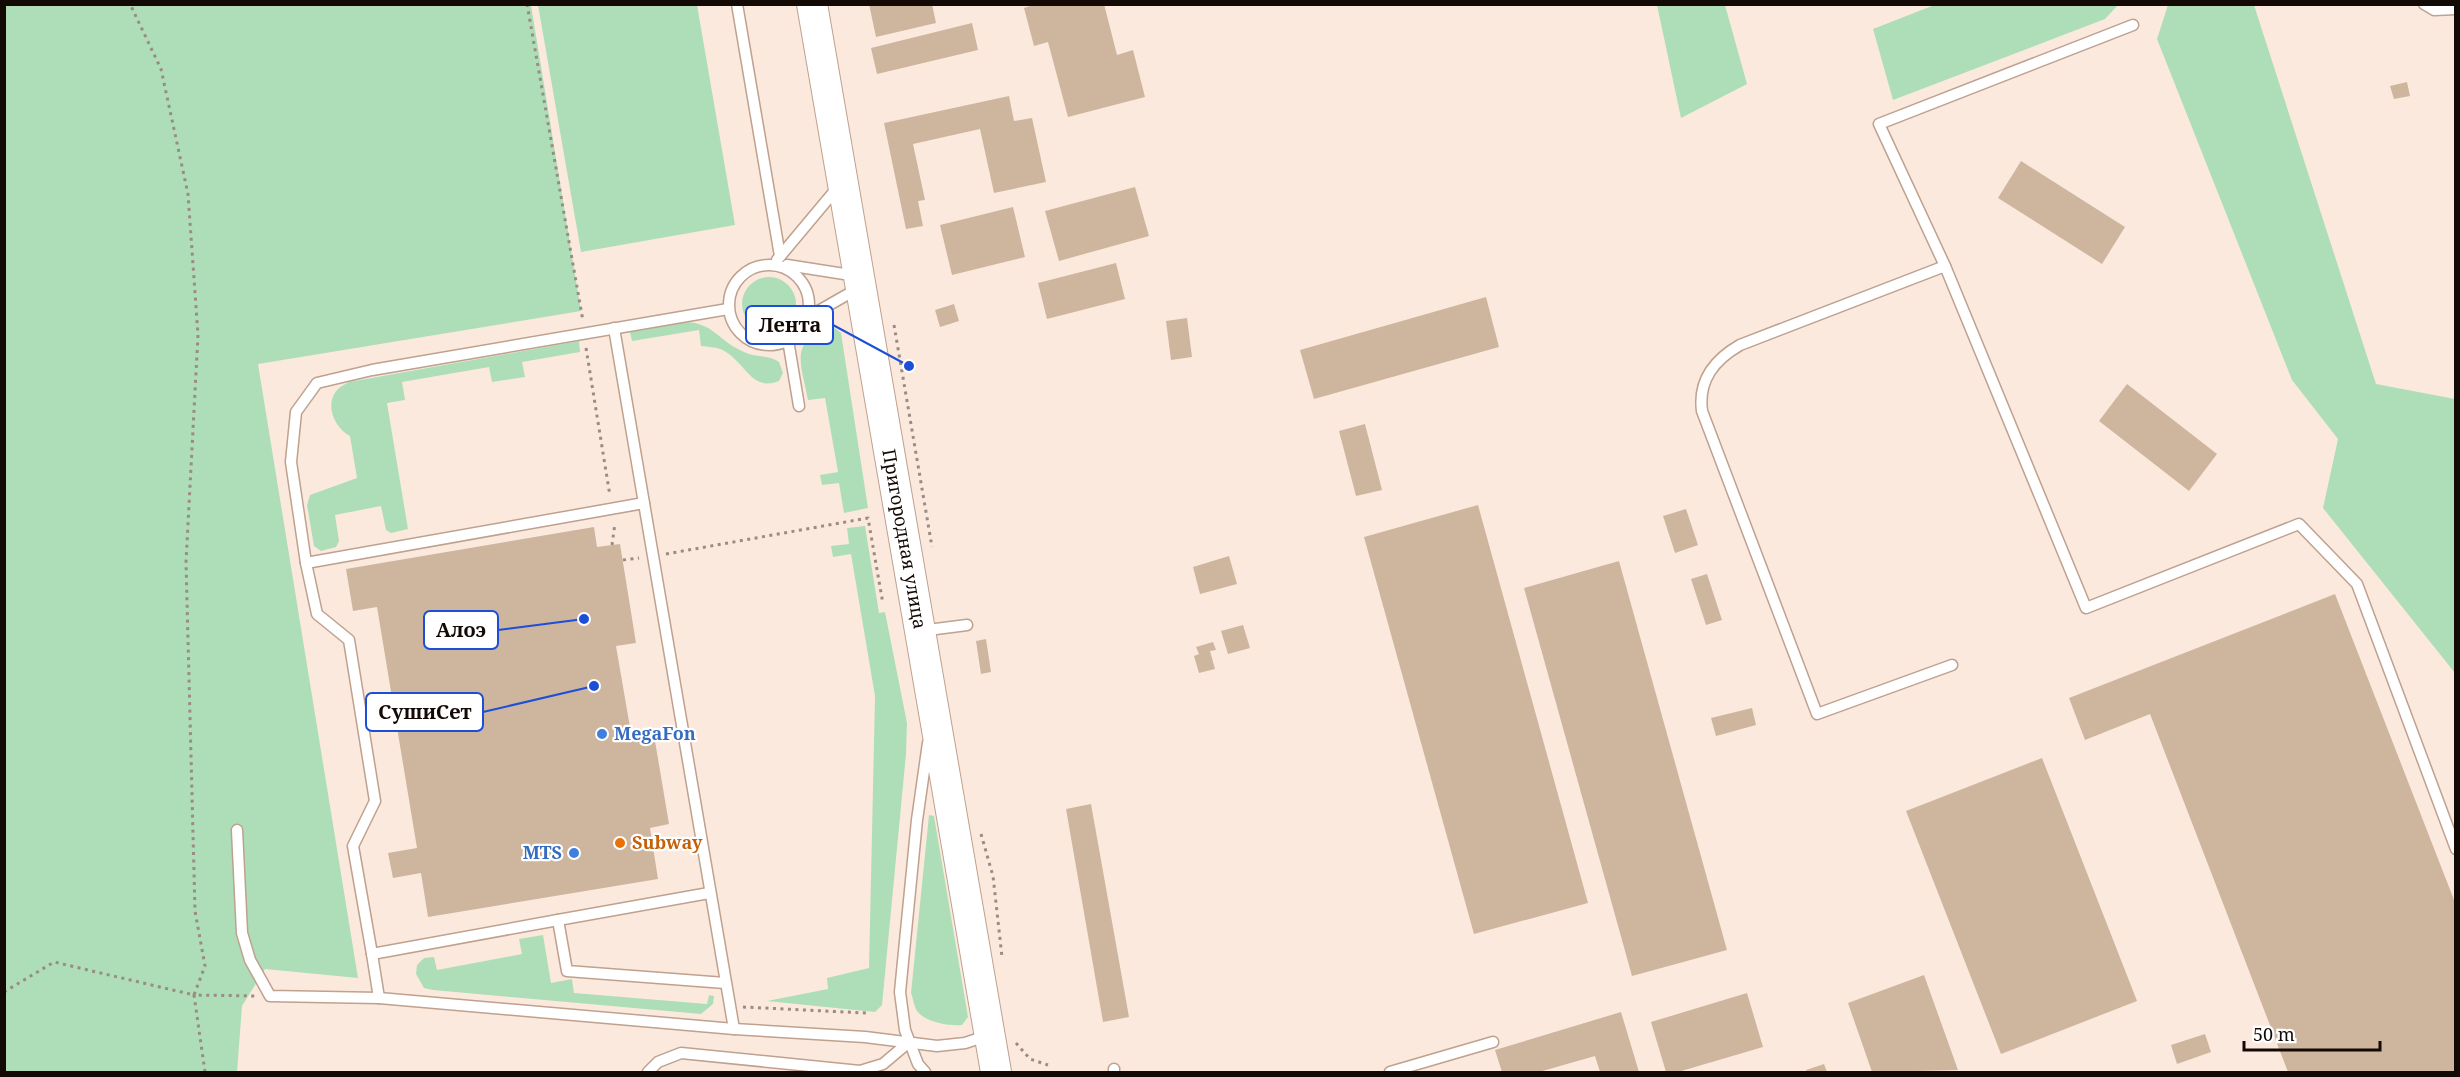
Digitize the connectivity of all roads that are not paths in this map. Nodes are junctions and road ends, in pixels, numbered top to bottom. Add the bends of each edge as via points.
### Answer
1 (737, 4) edge
2 (812, 4) edge
3 (2424, 4) edge
4 (2456, 9) edge
5 (2133, 25) dead end
6 (842, 182) junction
7 (777, 260) junction
8 (1945, 266) junction
9 (860, 281) junction
10 (728, 309) junction
11 (808, 317) junction
12 (614, 328) junction
13 (788, 340) junction
14 (799, 406) dead end
15 (644, 503) junction
16 (306, 562) junction
17 (967, 625) dead end
18 (920, 631) junction
19 (1952, 665) dead end
20 (933, 707) junction
21 (237, 830) dead end
22 (2456, 849) edge
23 (709, 893) junction
24 (558, 920) junction
25 (372, 954) junction
26 (725, 983) junction
27 (379, 998) junction
28 (734, 1029) junction
29 (990, 1035) junction
30 (909, 1042) junction
31 (1493, 1042) dead end
32 (648, 1072) edge
33 (925, 1072) edge
34 (996, 1072) edge
35 (1390, 1072) edge

1 - 7 lane
2 - 6 street, Пригородная улица
3 - 4 lane via 2434,10
5 - 8 lane via 1879,124
6 - 7 lane
6 - 9 street, Пригородная улица
7 - 9 lane
7 - 10 lane via 750,267 732,285
7 - 11 lane via 797,274 809,296
8 - 19 lane via 1740,345 1724,354 1713,367 1702,385 1700,399 1817,714
8 - 22 lane via 2086,608 2299,524 2357,584
9 - 11 lane
9 - 18 street, Пригородная улица
10 - 12 lane
10 - 13 lane via 736,330 754,344 777,345
11 - 13 lane via 796,336
12 - 15 lane
12 - 16 lane via 317,383 296,411 291,462
13 - 14 lane
15 - 16 lane
15 - 23 lane
16 - 25 lane via 317,614 349,640 375,801 352,846
17 - 18 lane
18 - 20 street, Пригородная улица
20 - 29 street, Пригородная улица
20 - 30 lane via 900,992
21 - 27 lane via 242,933 250,960 270,996
23 - 24 lane
23 - 26 lane
24 - 25 lane
24 - 26 lane via 567,971
25 - 27 lane
26 - 28 lane
27 - 28 lane
28 - 30 lane
29 - 30 lane via 937,1046
29 - 34 street, Пригородная улица
30 - 32 lane via 883,1064 860,1071 681,1053 658,1062
30 - 33 lane
31 - 35 lane

